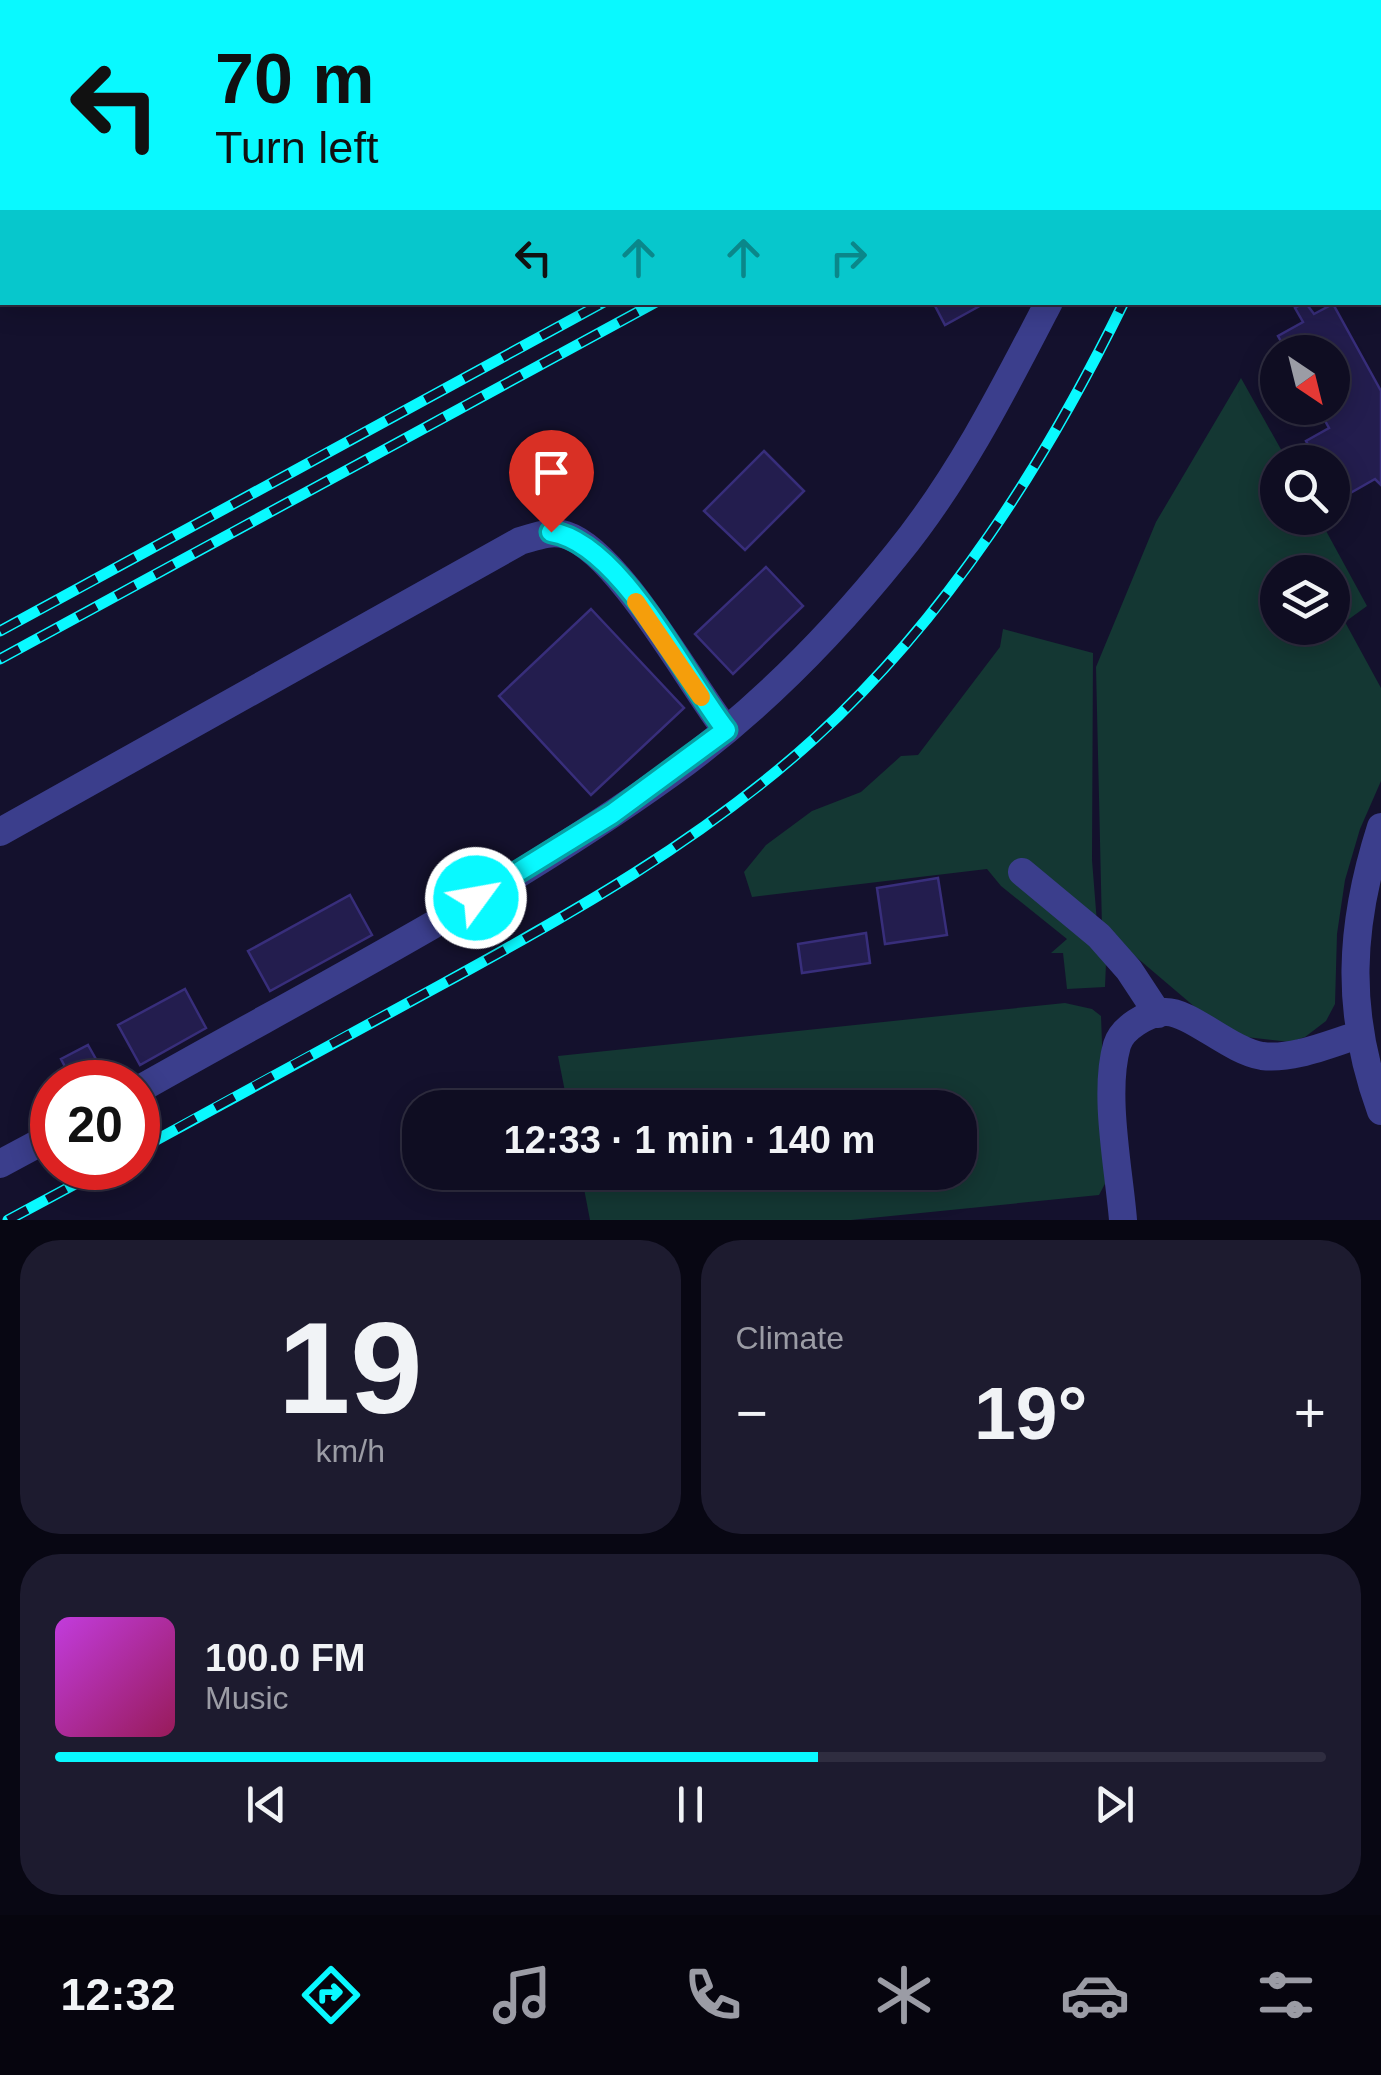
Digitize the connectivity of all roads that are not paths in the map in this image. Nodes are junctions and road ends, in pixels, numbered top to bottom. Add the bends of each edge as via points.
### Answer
1 (1048, 305) edge
2 (726, 730) junction
3 (1381, 827) edge
4 (0, 832) edge
5 (1022, 872) dead end
6 (1381, 958) edge
7 (1352, 965) junction
8 (1158, 1014) junction
9 (1358, 1034) junction
10 (160, 1078) edge
11 (1381, 1111) edge
12 (30, 1148) edge
13 (0, 1164) edge
14 (1123, 1220) edge

1 - 2 street via 959,468 898,554 811,652
2 - 4 street via 614,572 567,535 551,532 520,541
2 - 10 street via 628,804 476,898
3 - 7 street
5 - 8 street via 1099,936
6 - 7 street
7 - 9 street
8 - 9 street via 1178,1015 1264,1056
8 - 14 street via 1138,1022 1118,1043 1113,1074
9 - 11 street
12 - 13 street

